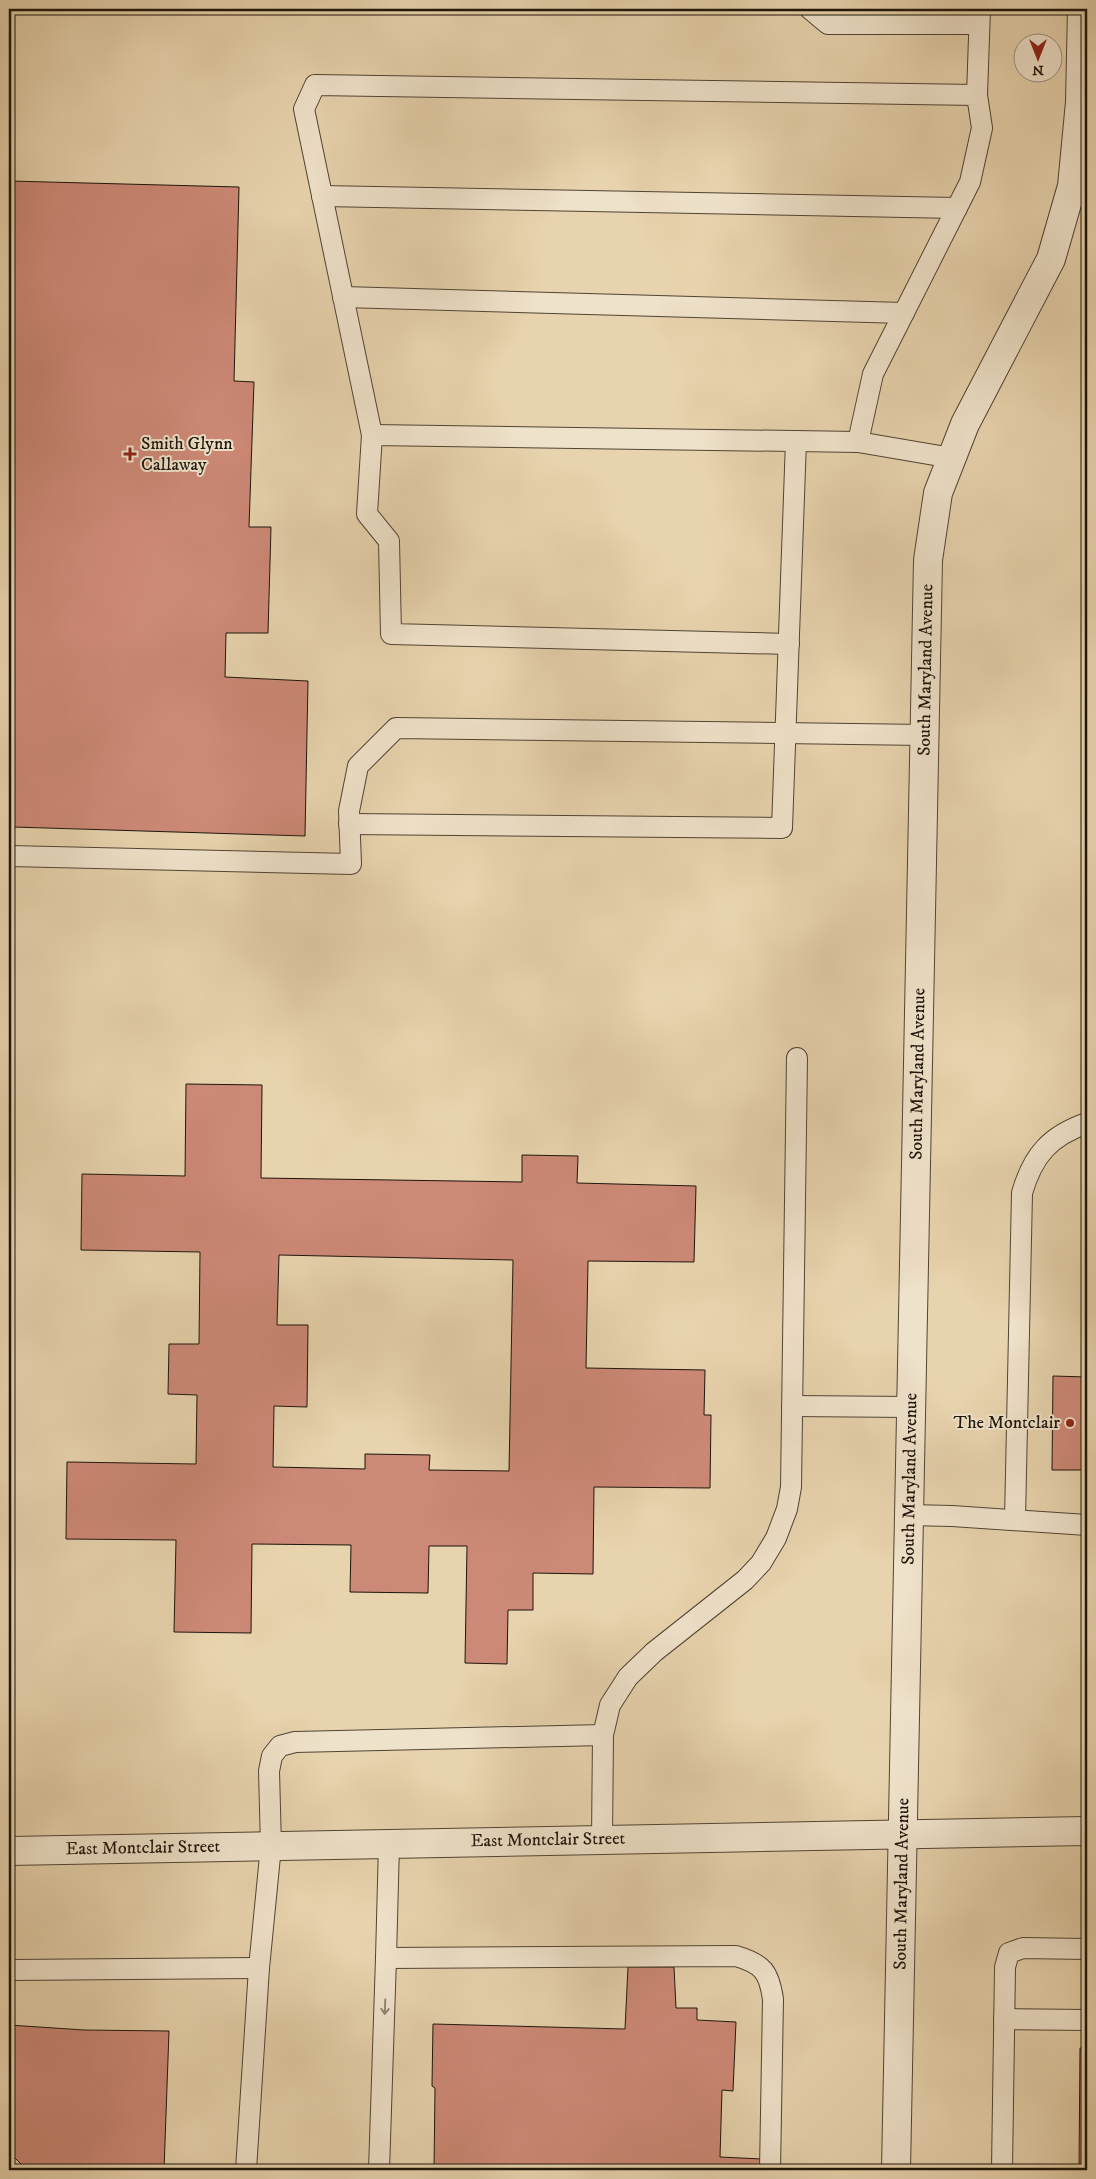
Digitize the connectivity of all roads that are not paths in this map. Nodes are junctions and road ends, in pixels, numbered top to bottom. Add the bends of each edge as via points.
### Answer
1 (810, 9) edge
2 (1082, 9) edge
3 (979, 17) edge
4 (977, 95) junction
5 (322, 196) junction
6 (957, 208) junction
7 (343, 297) junction
8 (904, 313) junction
9 (372, 435) junction
10 (796, 441) junction
11 (858, 442) junction
12 (952, 458) junction
13 (790, 644) junction
14 (786, 733) junction
15 (925, 735) junction
16 (349, 824) junction
17 (9, 856) edge
18 (797, 1058) dead end
19 (1087, 1123) edge
20 (792, 1406) junction
21 (912, 1407) junction
22 (909, 1516) junction
23 (1014, 1519) junction
24 (1087, 1524) edge
25 (603, 1735) junction
26 (1087, 1831) edge
27 (903, 1834) junction
28 (602, 1839) junction
29 (389, 1844) junction
30 (271, 1846) junction
31 (9, 1851) edge
32 (1087, 1949) edge
33 (386, 1958) junction
34 (259, 1968) junction
35 (9, 1970) edge
36 (1004, 2019) junction
37 (1087, 2020) edge
38 (246, 2170) edge
39 (379, 2170) edge
40 (770, 2170) edge
41 (896, 2170) edge
42 (1002, 2170) edge

1 - 3 lane via 828,24
2 - 12 street, South Maryland Avenue via 1080,102 1072,186 1051,259 964,424
3 - 4 lane
4 - 5 lane via 316,85 304,109
4 - 6 lane via 982,128 970,182
5 - 6 lane
5 - 7 lane
6 - 8 lane
7 - 8 lane
7 - 9 lane
8 - 11 lane via 873,374
9 - 10 lane
9 - 13 lane via 367,514 389,541 392,634
10 - 11 lane
10 - 13 lane
11 - 12 lane
12 - 15 street, South Maryland Avenue via 938,493 928,560
13 - 14 lane
14 - 15 lane
14 - 16 lane via 396,728 358,766
14 - 16 lane via 782,828
15 - 21 street, South Maryland Avenue
16 - 17 lane via 351,864
18 - 20 lane
19 - 23 lane via 1067,1130 1042,1149 1028,1171 1022,1193
20 - 21 lane
20 - 25 lane via 791,1487 776,1538 761,1563 745,1580 654,1652 628,1677 610,1705
21 - 22 street, South Maryland Avenue
22 - 23 lane
22 - 27 street, South Maryland Avenue
23 - 24 lane
25 - 28 lane
25 - 30 lane via 295,1742 280,1746 272,1756 270,1771
26 - 27 street, East Montclair Street
27 - 28 street, East Montclair Street
27 - 41 street, South Maryland Avenue
28 - 29 street, East Montclair Street
29 - 30 street, East Montclair Street
29 - 33 lane
30 - 31 street, East Montclair Street
30 - 34 lane
32 - 36 lane via 1023,1948 1009,1953 1005,1967
33 -> 39 lane
33 - 40 lane via 736,1956 754,1961 765,1971 773,1999
34 - 35 lane
34 - 38 lane
36 - 37 lane
36 - 42 lane

